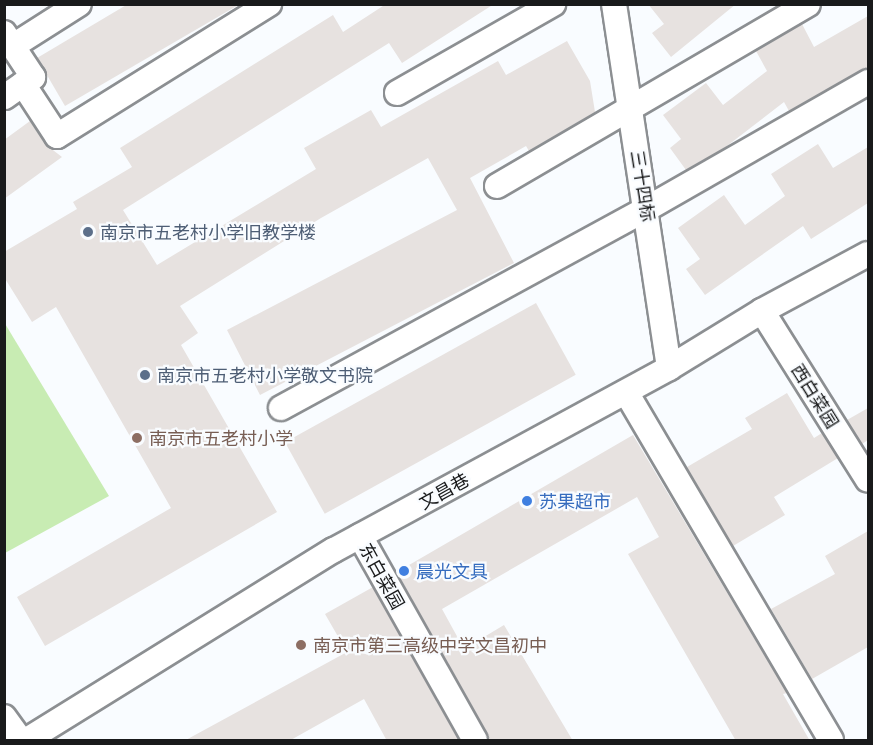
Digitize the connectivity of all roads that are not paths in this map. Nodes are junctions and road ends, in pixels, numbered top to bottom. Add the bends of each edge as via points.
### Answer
1 (79, 4) edge
2 (269, 4) edge
3 (553, 4) edge
4 (614, 4) edge
5 (808, 4) edge
6 (9, 39) edge
7 (868, 82) edge
8 (14, 90) edge
9 (396, 93) dead end
10 (631, 110) junction
11 (497, 186) dead end
12 (648, 208) junction
13 (868, 254) edge
14 (762, 311) junction
15 (669, 368) junction
16 (626, 392) junction
17 (281, 408) dead end
18 (868, 480) edge
19 (360, 536) junction
20 (4, 717) edge
21 (21, 741) edge
22 (27, 741) edge
23 (475, 741) edge
24 (831, 741) edge

1 - 6 street
2 - 8 street via 57,136
3 - 9 street
4 - 10 street, 三十四标
5 - 10 street
6 - 8 street via 33,77
7 - 12 street
10 - 11 street
10 - 12 street, 三十四标
12 - 15 street, 三十四标
12 - 17 street
13 - 14 street, 文昌巷
14 - 15 street, 文昌巷
14 - 18 street, 西白菜园
15 - 16 street, 文昌巷
16 - 19 street, 文昌巷
16 - 24 street
19 - 22 street, 文昌巷
19 - 23 street, 东白菜园
20 - 21 street

